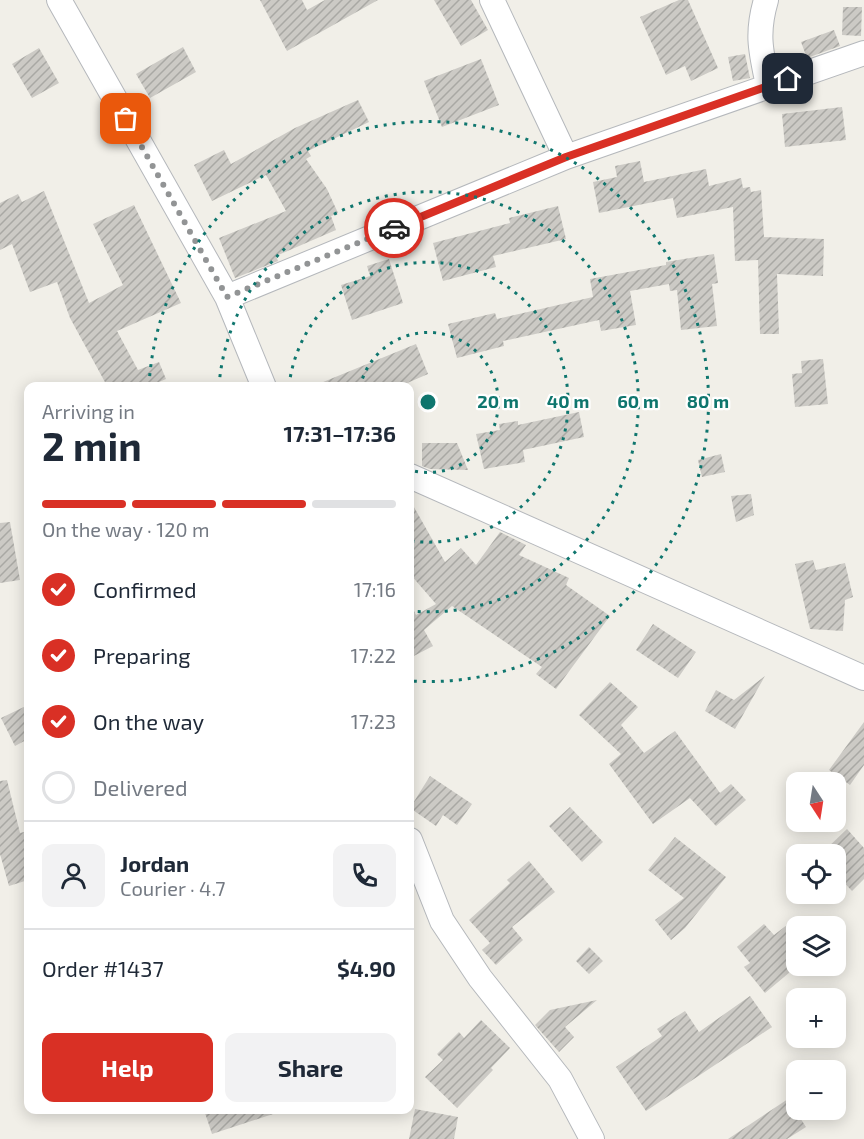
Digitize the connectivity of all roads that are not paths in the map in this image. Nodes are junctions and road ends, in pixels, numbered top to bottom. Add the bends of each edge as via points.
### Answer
1 (59, 0) edge
2 (492, 0) edge
3 (766, 0) edge
4 (864, 53) edge
5 (768, 85) junction
6 (566, 157) junction
7 (227, 297) junction
8 (262, 382) edge
9 (414, 478) edge
10 (864, 678) edge
11 (414, 850) edge
12 (592, 1139) edge

1 - 7 street
2 - 6 street
3 - 5 street via 758,40
4 - 5 street
5 - 6 street
6 - 7 street
7 - 8 street
9 - 10 street
11 - 12 street via 442,921 480,978 560,1079

